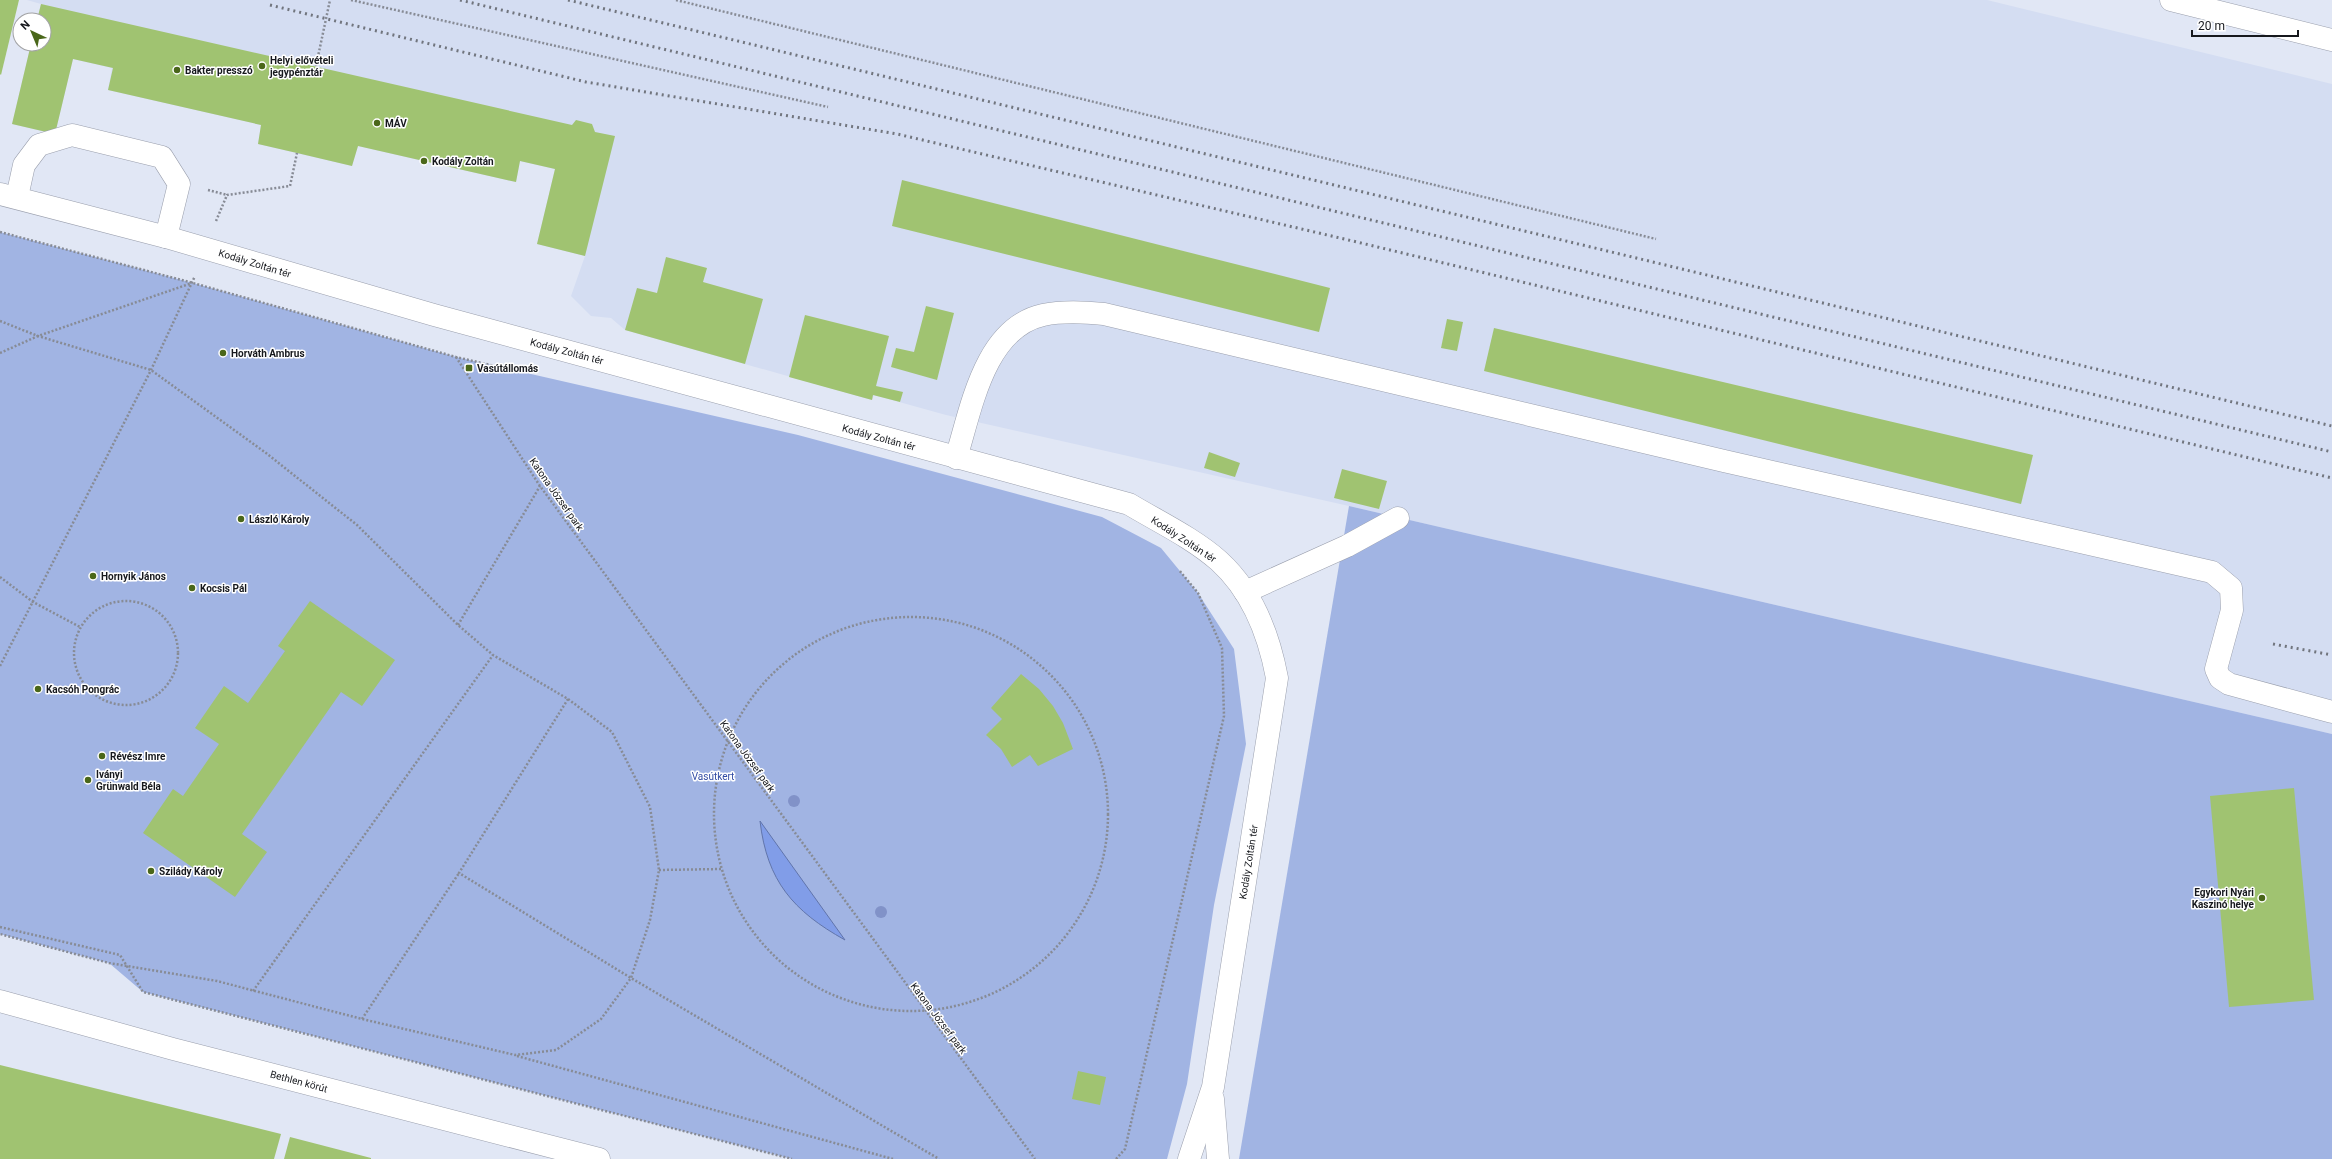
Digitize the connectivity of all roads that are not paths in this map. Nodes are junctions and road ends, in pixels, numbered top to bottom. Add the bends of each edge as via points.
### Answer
1 (2171, 0) edge
2 (2332, 40) edge
3 (8, 196) edge
4 (166, 237) junction
5 (956, 458) junction
6 (1398, 518) dead end
7 (1245, 592) junction
8 (2332, 712) edge
9 (0, 1001) edge
10 (1213, 1088) junction
11 (587, 1158) edge
12 (1189, 1159) edge
13 (1218, 1159) edge

1 - 2 street
3 - 4 street, Kodály Zoltán tér
3 - 4 street via 24,165 39,145 72,135 162,157 178,184
4 - 5 street, Kodály Zoltán tér via 328,285
5 - 7 street, Kodály Zoltán tér via 1129,504 1220,562
5 - 8 street via 986,366 1004,339 1024,324 1042,315 1082,312 1104,314 1716,459 2212,572 2231,588 2232,610 2216,669 2220,678 2229,684
6 - 7 street via 1347,546
7 - 10 street, Kodály Zoltán tér via 1262,623 1272,650 1277,678
9 - 11 street, Bethlen körút
10 - 12 street, Kodály Zoltán tér
10 - 13 street, Kodály Zoltán tér

